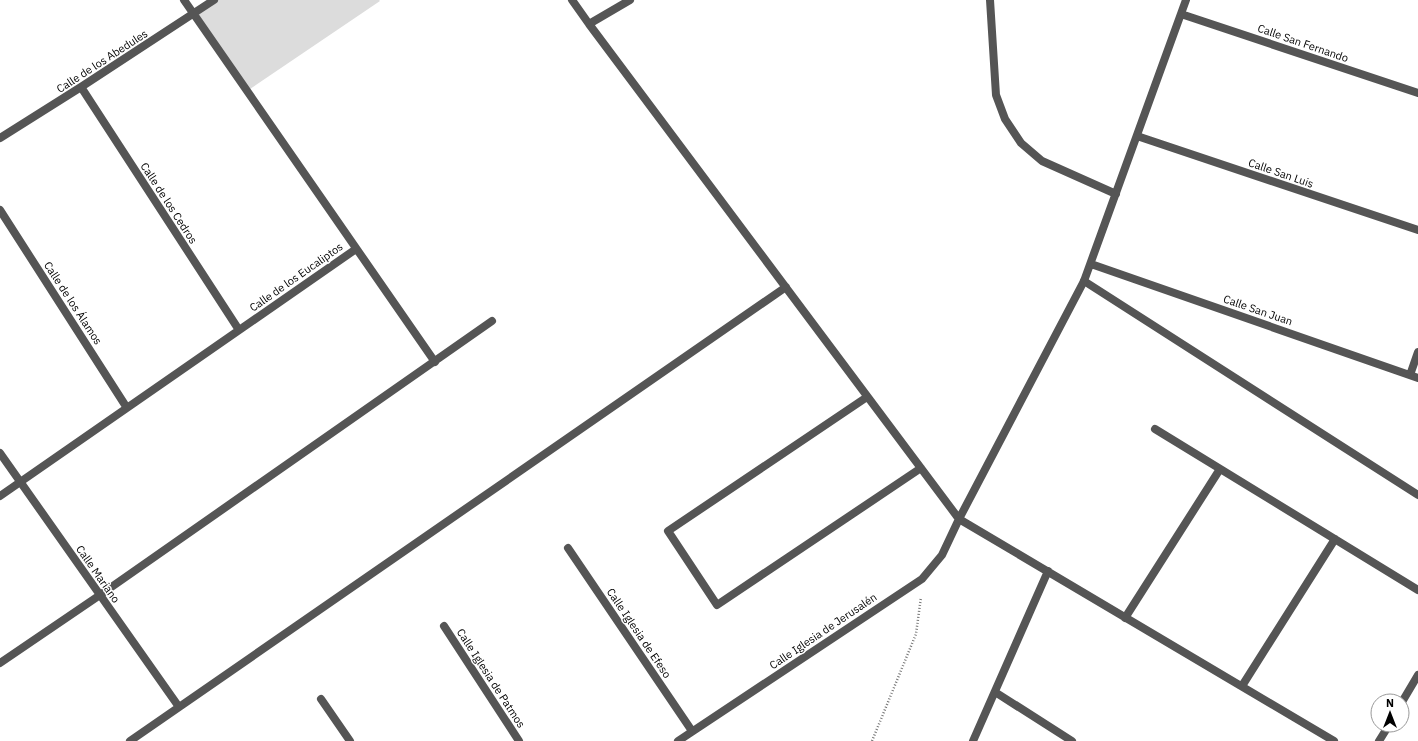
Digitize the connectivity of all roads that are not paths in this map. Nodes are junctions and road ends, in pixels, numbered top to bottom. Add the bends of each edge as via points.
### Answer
1 (184, 0) edge
2 (214, 0) edge
3 (572, 0) edge
4 (630, 0) edge
5 (990, 0) edge
6 (1186, 0) edge
7 (194, 14) junction
8 (1181, 14) junction
9 (589, 24) junction
10 (81, 87) junction
11 (1418, 93) edge
12 (1137, 136) junction
13 (0, 138) edge
14 (1116, 194) junction
15 (0, 210) edge
16 (1418, 230) edge
17 (356, 249) junction
18 (1090, 264) junction
19 (1084, 281) junction
20 (786, 287) junction
21 (492, 321) dead end
22 (239, 330) junction
23 (1418, 352) edge
24 (435, 362) junction
25 (1414, 377) edge
26 (867, 397) junction
27 (127, 408) junction
28 (1155, 428) dead end
29 (0, 452) edge
30 (921, 468) junction
31 (1220, 469) junction
32 (20, 482) junction
33 (1418, 495) edge
34 (0, 496) edge
35 (959, 519) junction
36 (1334, 539) junction
37 (568, 548) dead end
38 (1048, 571) junction
39 (1418, 590) edge
40 (100, 595) junction
41 (1125, 618) junction
42 (444, 626) dead end
43 (0, 664) edge
44 (1418, 675) edge
45 (1242, 686) junction
46 (995, 692) junction
47 (1407, 693) edge
48 (321, 699) dead end
49 (179, 707) junction
50 (692, 731) junction
51 (130, 741) edge
52 (350, 741) edge
53 (519, 741) edge
54 (678, 741) edge
55 (973, 741) edge
56 (1072, 741) edge
57 (1334, 741) edge

1 - 7 street, Calle de los Eucaliptos
2 - 7 street, Calle de los Abedules
3 - 9 street
4 - 9 street
5 - 14 street via 996,95 1005,119 1021,143 1042,161
6 - 8 street, Calle Iglesia de Jerusalén
7 - 10 street, Calle de los Abedules
7 - 17 street, Calle de los Eucaliptos
8 - 11 street, Calle San Fernando
8 - 12 street, Calle Iglesia de Jerusalén
9 - 20 street
10 - 13 street, Calle de los Abedules
10 - 22 street, Calle de los Cedros
12 - 14 street, Calle Iglesia de Jerusalén
12 - 16 street, Calle San Luis
14 - 18 street, Calle Iglesia de Jerusalén
15 - 27 street, Calle de los Álamos
17 - 22 street, Calle de los Eucaliptos
17 - 24 street
18 - 19 street, Calle Iglesia de Jerusalén
18 - 25 street, Calle San Juan
19 - 33 street
19 - 35 street, Calle Iglesia de Jerusalén
20 - 26 street
20 - 49 street
21 - 24 street
22 - 27 street, Calle de los Eucaliptos
23 - 25 street
24 - 40 street
26 - 30 street
26 - 30 street via 668,531 717,605
27 - 32 street, Calle de los Eucaliptos
28 - 31 street
29 - 32 street, Calle Mariano
30 - 35 street
31 - 36 street
31 - 41 street
32 - 34 street, Calle de los Eucaliptos
32 - 40 street, Calle Mariano
35 - 38 street
35 - 50 street, Calle Iglesia de Jerusalén via 942,555 922,579
36 - 39 street
36 - 45 street
37 - 50 street, Calle Iglesia de Efeso
38 - 41 street
38 - 46 street
40 - 43 street
40 - 49 street, Calle Mariano
41 - 45 street
42 - 53 street, Calle Iglesia de Patmos
44 - 47 street
45 - 57 street
46 - 55 street
46 - 56 street
48 - 52 street
49 - 51 street
50 - 54 street, Calle Iglesia de Jerusalén

